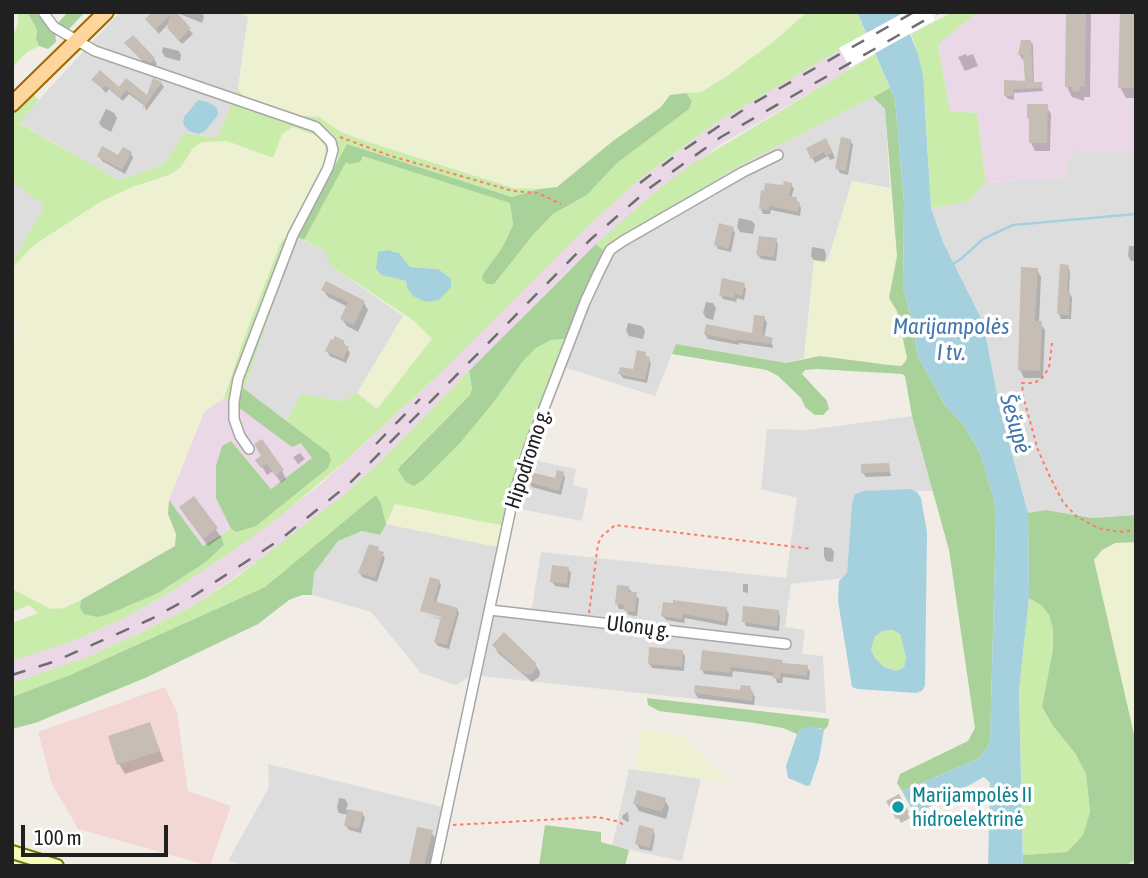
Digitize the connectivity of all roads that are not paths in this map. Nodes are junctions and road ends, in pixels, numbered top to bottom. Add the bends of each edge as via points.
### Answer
1 (43, 12) edge
2 (106, 12) edge
3 (76, 42) junction
4 (12, 104) edge
5 (778, 155) dead end
6 (249, 449) dead end
7 (490, 610) junction
8 (786, 644) dead end
9 (12, 852) edge
10 (57, 866) edge
11 (435, 866) edge

1 - 3 street via 54,27
2 - 3 main road
3 - 4 main road
3 - 6 street via 322,131 331,142 328,168 293,235 238,379 234,419
5 - 7 street, Hipodromo g. via 610,250 529,447 514,494
7 - 8 street, Ulonų g.
7 - 11 street, Hipodromo g.
9 - 10 street

